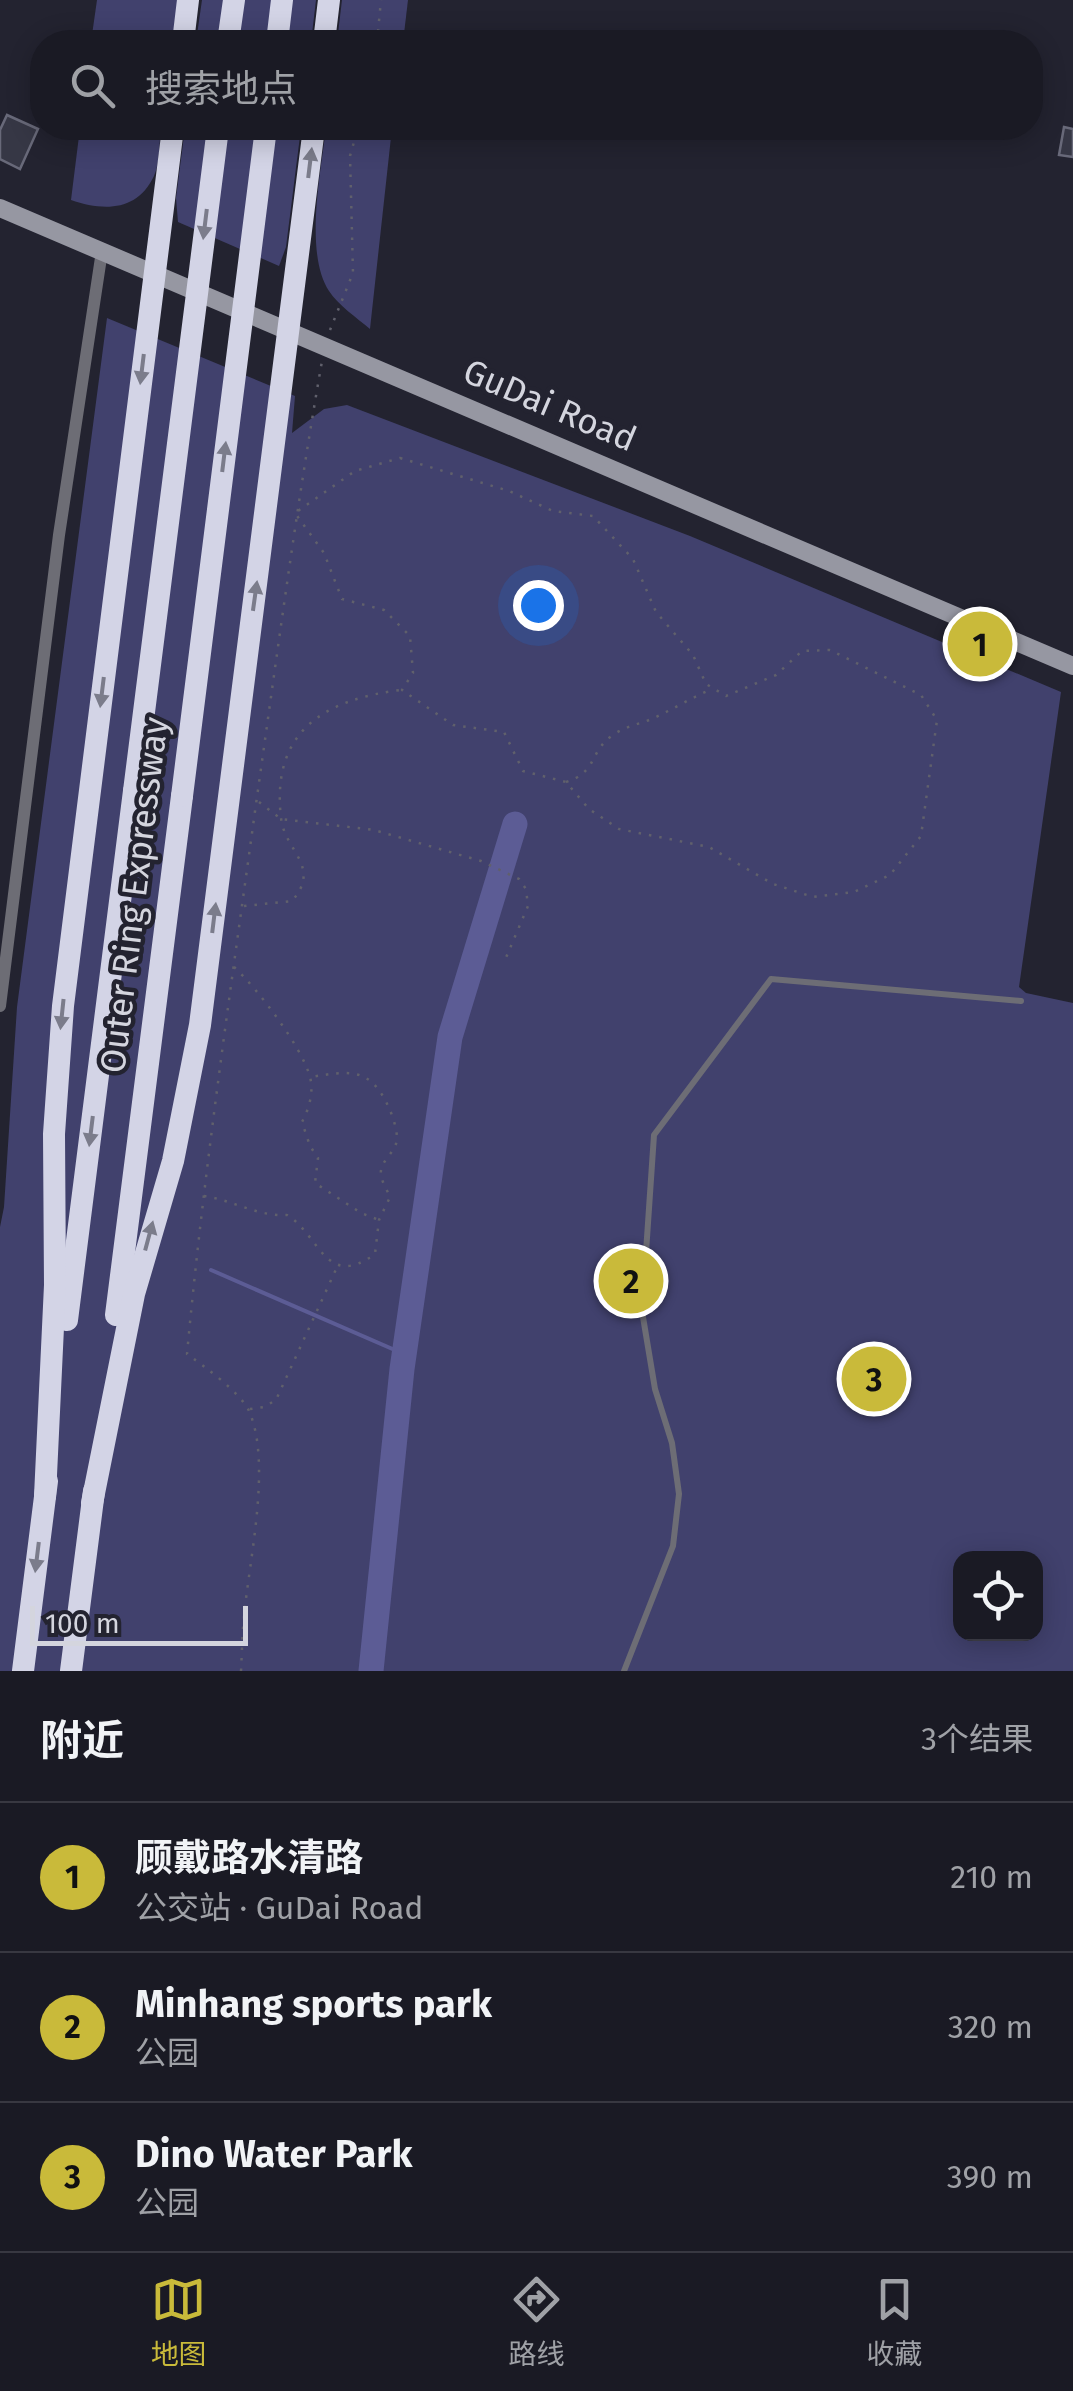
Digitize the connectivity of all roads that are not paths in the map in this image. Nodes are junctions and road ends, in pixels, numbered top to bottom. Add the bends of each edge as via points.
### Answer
1 (188, 0) edge
2 (234, 0) edge
3 (282, 0) edge
4 (329, 0) edge
5 (184, 30) edge
6 (230, 30) edge
7 (278, 30) edge
8 (325, 30) edge
9 (172, 140) edge
10 (216, 140) edge
11 (264, 140) edge
12 (313, 140) edge
13 (0, 208) edge
14 (102, 251) junction
15 (155, 273) junction
16 (290, 330) junction
17 (1073, 666) edge
18 (1022, 1001) dead end
19 (0, 1006) edge
20 (45, 1496) junction
21 (92, 1502) junction
22 (23, 1670) edge
23 (71, 1671) edge
24 (624, 1671) edge

1 - 5 highway
2 - 6 highway
3 - 7 highway
4 - 8 highway
9 - 15 highway
10 -> 20 highway, Outer Ring Expressway, bridge
21 -> 11 highway, Outer Ring Expressway, bridge
16 -> 12 highway
13 - 14 main road, GuDai Road
14 - 15 main road, GuDai Road
14 - 19 street
15 - 16 main road, GuDai Road
15 -> 20 highway via 57,1072
16 - 17 main road, GuDai Road
21 -> 16 highway via 200,1025
18 - 24 lane via 771,979 654,1135 642,1311 679,1494 672,1546
20 -> 22 highway, Outer Ring Expressway
21 - 23 highway, Outer Ring Expressway

